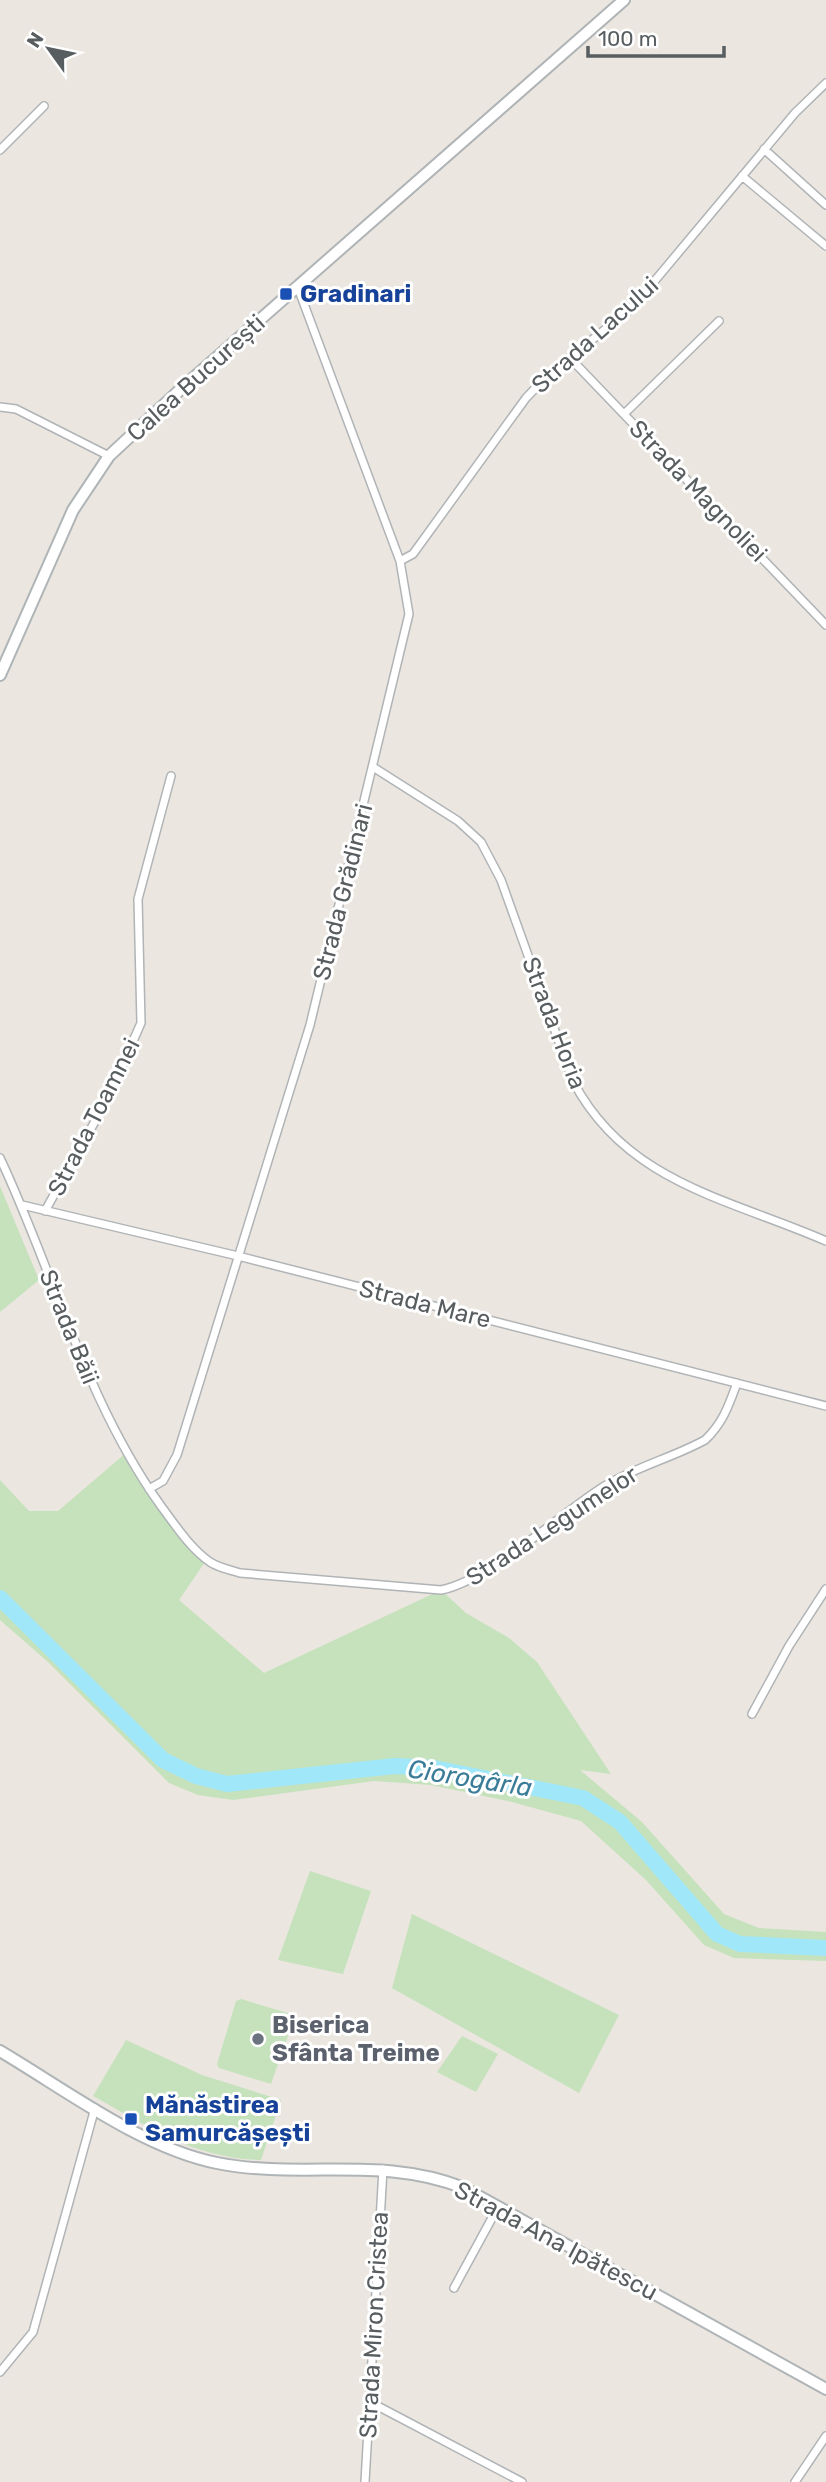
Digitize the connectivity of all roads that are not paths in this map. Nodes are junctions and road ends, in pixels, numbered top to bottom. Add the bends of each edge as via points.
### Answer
1 (624, 0) edge
2 (826, 83) edge
3 (44, 106) dead end
4 (764, 149) junction
5 (0, 150) edge
6 (743, 176) junction
7 (826, 205) edge
8 (826, 246) edge
9 (298, 288) junction
10 (719, 321) dead end
11 (570, 358) junction
12 (0, 407) edge
13 (624, 414) junction
14 (109, 456) junction
15 (400, 561) junction
16 (826, 625) edge
17 (0, 674) edge
18 (373, 767) junction
19 (171, 776) dead end
20 (0, 1158) edge
21 (22, 1205) junction
22 (45, 1211) junction
23 (826, 1241) edge
24 (238, 1256) junction
25 (737, 1383) junction
26 (826, 1406) edge
27 (149, 1489) junction
28 (453, 1588) joint
29 (826, 1588) edge
30 (752, 1714) dead end
31 (0, 2051) edge
32 (95, 2108) junction
33 (383, 2169) junction
34 (498, 2207) junction
35 (454, 2288) dead end
36 (0, 2372) edge
37 (826, 2389) edge
38 (370, 2402) junction
39 (826, 2435) edge
40 (365, 2482) edge
41 (522, 2482) edge
42 (795, 2482) edge

1 - 9 main road, Calea București
2 - 4 street, Strada Lacului
3 - 5 street
4 - 6 street, Strada Lacului
4 - 7 street
6 - 8 street
6 - 11 street, Strada Lacului via 632,307
9 - 14 main road, Calea București
9 - 15 street, Strada Grădinari
10 - 13 street
11 - 13 street, Strada Magnoliei
11 - 15 street, Strada Lacului via 526,398 413,554
12 - 14 street via 16,410
13 - 16 street, Strada Magnoliei
14 - 17 main road, Calea București via 73,510
15 - 18 street, Strada Grădinari via 410,614
18 - 23 street, Strada Horia via 458,821 481,842 500,880 573,1081 617,1142 703,1194
18 - 24 street, Strada Grădinari via 310,1025
19 - 22 street, Strada Toamnei via 138,899 141,1023 108,1098
20 - 21 street, Strada Băii
21 - 22 street, Strada Mare
21 - 27 street, Strada Băii via 91,1384
22 - 24 street, Strada Mare
24 - 25 street, Strada Mare
24 - 27 street, Strada Grădinari via 177,1455 163,1481
25 - 26 street, Strada Mare
25 - 28 street, Strada Legumelor via 718,1428 705,1440 602,1488
27 - 28 street, Strada Băii via 212,1564 231,1570
29 - 30 street
31 - 32 main road, Strada Ana Ipătescu
32 - 33 main road, Strada Ana Ipătescu via 159,2143 218,2163 297,2170
32 - 36 street via 33,2332
33 - 34 main road, Strada Ana Ipătescu via 436,2177
33 - 38 street, Strada Miron Cristea
34 - 35 street
34 - 37 main road, Strada Ana Ipătescu
38 - 40 street, Strada Miron Cristea
38 - 41 street
39 - 42 street

